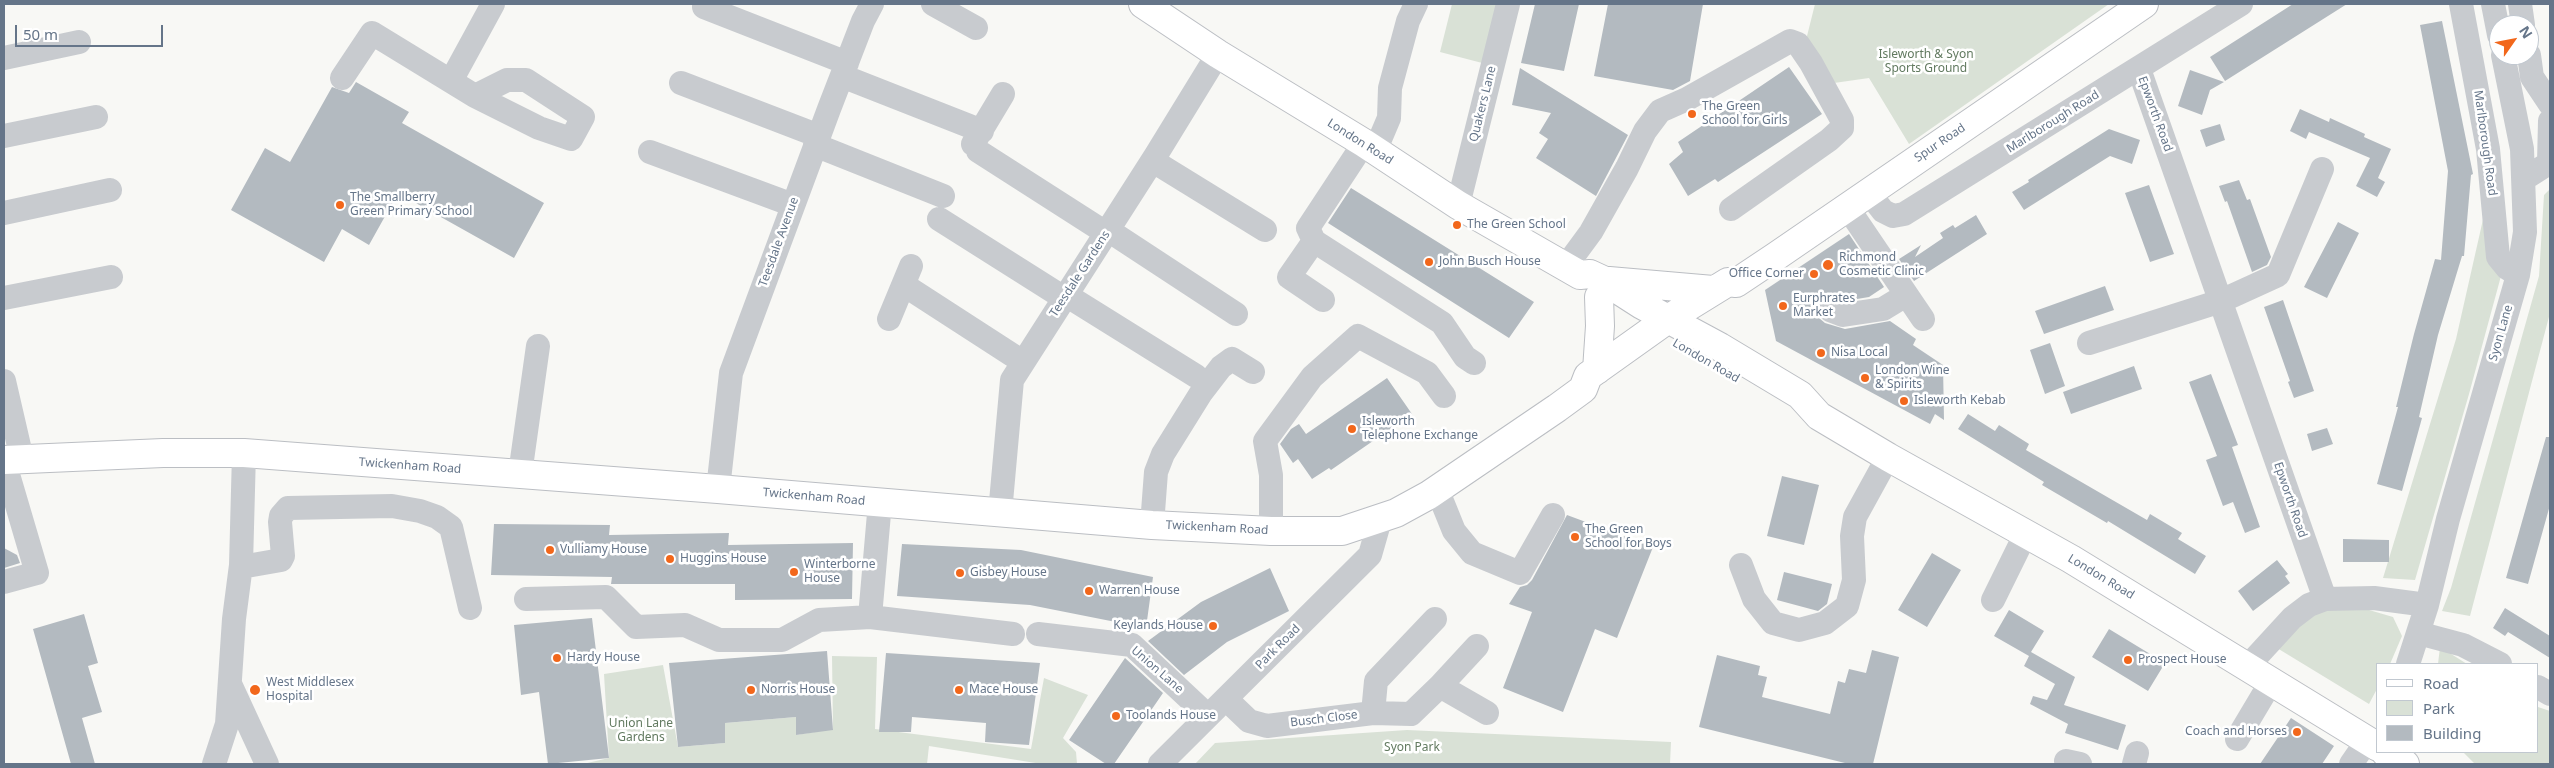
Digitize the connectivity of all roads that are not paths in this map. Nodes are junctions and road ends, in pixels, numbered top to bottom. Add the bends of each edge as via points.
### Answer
1 (492, 4) edge
2 (872, 4) edge
3 (933, 4) edge
4 (1143, 4) edge
5 (1416, 4) edge
6 (1508, 4) edge
7 (2144, 4) edge
8 (2241, 4) edge
9 (2461, 4) edge
10 (704, 7) dead end
11 (976, 28) dead end
12 (79, 42) dead end
13 (1218, 54) junction
14 (4, 58) edge
15 (2505, 65) edge
16 (2530, 65) edge
17 (2139, 69) junction
18 (844, 70) junction
19 (342, 78) dead end
20 (451, 81) junction
21 (681, 84) dead end
22 (1003, 94) dead end
23 (475, 96) dead end
24 (2550, 104) edge
25 (96, 117) dead end
26 (2550, 121) edge
27 (4, 136) edge
28 (817, 141) junction
29 (980, 143) junction
30 (1370, 147) junction
31 (650, 152) dead end
32 (1153, 161) junction
33 (2322, 169) dead end
34 (2524, 179) junction
35 (110, 190) dead end
36 (1857, 200) junction
37 (793, 205) junction
38 (1458, 205) junction
39 (1731, 209) dead end
40 (4, 213) edge
41 (1265, 230) dead end
42 (1107, 232) junction
43 (1314, 242) junction
44 (2518, 275) junction
45 (111, 277) dead end
46 (1587, 280) junction
47 (1725, 286) junction
48 (1906, 295) junction
49 (1065, 296) junction
50 (4, 298) edge
51 (1323, 300) dead end
52 (2221, 300) junction
53 (1830, 310) dead end
54 (1236, 314) dead end
55 (889, 319) dead end
56 (1923, 319) dead end
57 (1668, 329) junction
58 (2089, 342) dead end
59 (538, 346) dead end
60 (1023, 362) junction
61 (1474, 363) dead end
62 (1254, 372) dead end
63 (1196, 376) dead end
64 (1590, 379) junction
65 (4, 381) edge
66 (1444, 396) dead end
67 (244, 453) junction
68 (1888, 457) junction
69 (10, 460) edge
70 (520, 474) junction
71 (718, 489) junction
72 (1437, 489) junction
73 (880, 502) junction
74 (1000, 513) junction
75 (1552, 515) dead end
76 (1380, 520) junction
77 (1152, 525) junction
78 (1271, 531) junction
79 (2026, 533) junction
80 (1740, 565) dead end
81 (241, 568) junction
82 (4, 582) edge
83 (526, 599) dead end
84 (2325, 599) junction
85 (1993, 600) dead end
86 (2427, 605) junction
87 (470, 608) dead end
88 (870, 617) junction
89 (1435, 619) dead end
90 (2418, 633) junction
91 (1013, 634) dead end
92 (1038, 634) dead end
93 (1477, 646) dead end
94 (2408, 663) edge
95 (2498, 663) edge
96 (2247, 667) junction
97 (2271, 682) junction
98 (230, 684) junction
99 (1440, 686) junction
100 (2539, 688) edge
101 (2550, 694) edge
102 (1226, 700) junction
103 (1373, 713) junction
104 (1487, 713) dead end
105 (1208, 716) junction
106 (2237, 739) dead end
107 (2376, 745) edge
108 (2376, 747) edge
109 (2388, 753) edge
110 (214, 764) edge
111 (267, 764) edge
112 (1160, 764) edge
113 (2351, 764) edge
114 (2405, 764) edge

1 - 20 street
2 - 18 street, Teesdale Avenue
3 - 11 street
4 - 13 main road, London Road
5 - 30 street via 1408,21 1390,88 1389,118
6 - 38 street, Quakers Lane
7 - 36 main road, Spur Road
8 - 17 street, Marlborough Road
9 - 44 street, Marlborough Road via 2488,149 2498,256 2507,268
10 - 18 street
12 - 14 street
13 - 30 main road, London Road
13 - 32 street, Teesdale Gardens
15 - 34 street, Syon Lane via 2522,149
16 - 24 street via 2532,77
17 - 36 street, Marlborough Road via 1904,214 1893,216
17 - 52 street, Epworth Road
18 - 28 street, Teesdale Avenue
18 - 29 street
19 - 20 street via 372,33
20 - 23 street
21 - 28 street
22 - 29 street
25 - 27 street
26 - 34 street via 2549,163
28 - 37 street, Teesdale Avenue
28 - 49 street via 942,202
29 - 42 street
30 - 38 main road, London Road
30 - 43 street via 1308,228
31 - 37 street
32 - 41 street
32 - 42 street, Teesdale Gardens
33 - 52 street via 2278,275
34 - 44 street, Syon Lane via 2525,232
35 - 40 street
36 - 47 main road, Spur Road
36 - 48 street
37 - 71 street, Teesdale Avenue via 731,373
38 - 46 main road, London Road
39 - 46 street via 1830,140 1842,128 1842,120 1798,44 1790,41 1660,111 1645,130 1591,232
42 - 49 street, Teesdale Gardens
42 - 54 street
43 - 51 street via 1290,277
43 - 61 street via 1442,323 1465,357
44 - 86 street, Syon Lane via 2448,519
45 - 50 street
46 - 47 main road via 1633,285
46 - 57 main road, London Road
46 - 64 main road via 1600,326
47 - 57 main road, Spur Road
48 - 53 street via 1882,309 1843,315
48 - 56 street
49 - 60 street, Teesdale Gardens
49 - 63 street
52 - 58 street
52 - 84 street, Epworth Road
55 - 60 street via 908,276
57 - 64 main road, Twickenham Road
57 - 68 main road, London Road via 1800,396 1819,416
59 - 70 street
60 - 74 street, Teesdale Gardens via 1012,380
62 - 77 street via 1232,359 1221,367 1202,393 1163,454 1156,472
64 - 72 main road, Twickenham Road
65 - 69 street
66 - 78 street via 1427,373 1358,336 1312,377 1265,441 1271,475
67 - 69 main road, Twickenham Road
67 - 70 main road, Twickenham Road
67 - 81 street
68 - 79 main road, London Road
68 - 80 street via 1855,517 1852,536 1854,580 1847,606 1824,623 1799,630 1773,623 1754,599
69 - 82 street via 37,573
70 - 71 main road, Twickenham Road
71 - 73 main road, Twickenham Road
72 - 75 street via 1454,531 1472,553 1520,573
72 - 76 main road, Twickenham Road
73 - 74 main road, Twickenham Road
73 - 88 street
74 - 77 main road, Twickenham Road
76 - 78 main road, Twickenham Road via 1342,531
76 - 102 street, Park Road via 1370,555
77 - 78 main road, Twickenham Road
79 - 85 street
79 - 96 main road, London Road
81 - 87 street via 281,560 280,522 288,508 392,506 438,517 450,527
81 - 98 street via 225,617
83 - 88 street via 606,597 636,627 685,625 719,640 782,640 819,620
84 - 86 street via 2374,598
84 - 96 street via 2309,605 2292,618
86 - 90 street, Syon Lane
88 - 91 street
89 - 103 street, Busch Close via 1376,681
90 - 94 street, Syon Lane
90 - 95 street via 2462,645
92 - 105 street, Union Lane via 1132,646
93 - 99 street
96 - 97 main road, London Road
97 - 106 street
97 - 107 main road, London Road
98 - 110 street via 227,724
98 - 111 street
99 - 103 street via 1411,714
99 - 104 street
100 - 101 street
102 - 103 street, Busch Close via 1249,721 1268,726
102 - 105 street, Park Road
105 - 112 street, Park Road
108 - 113 street
109 - 114 main road, London Road

